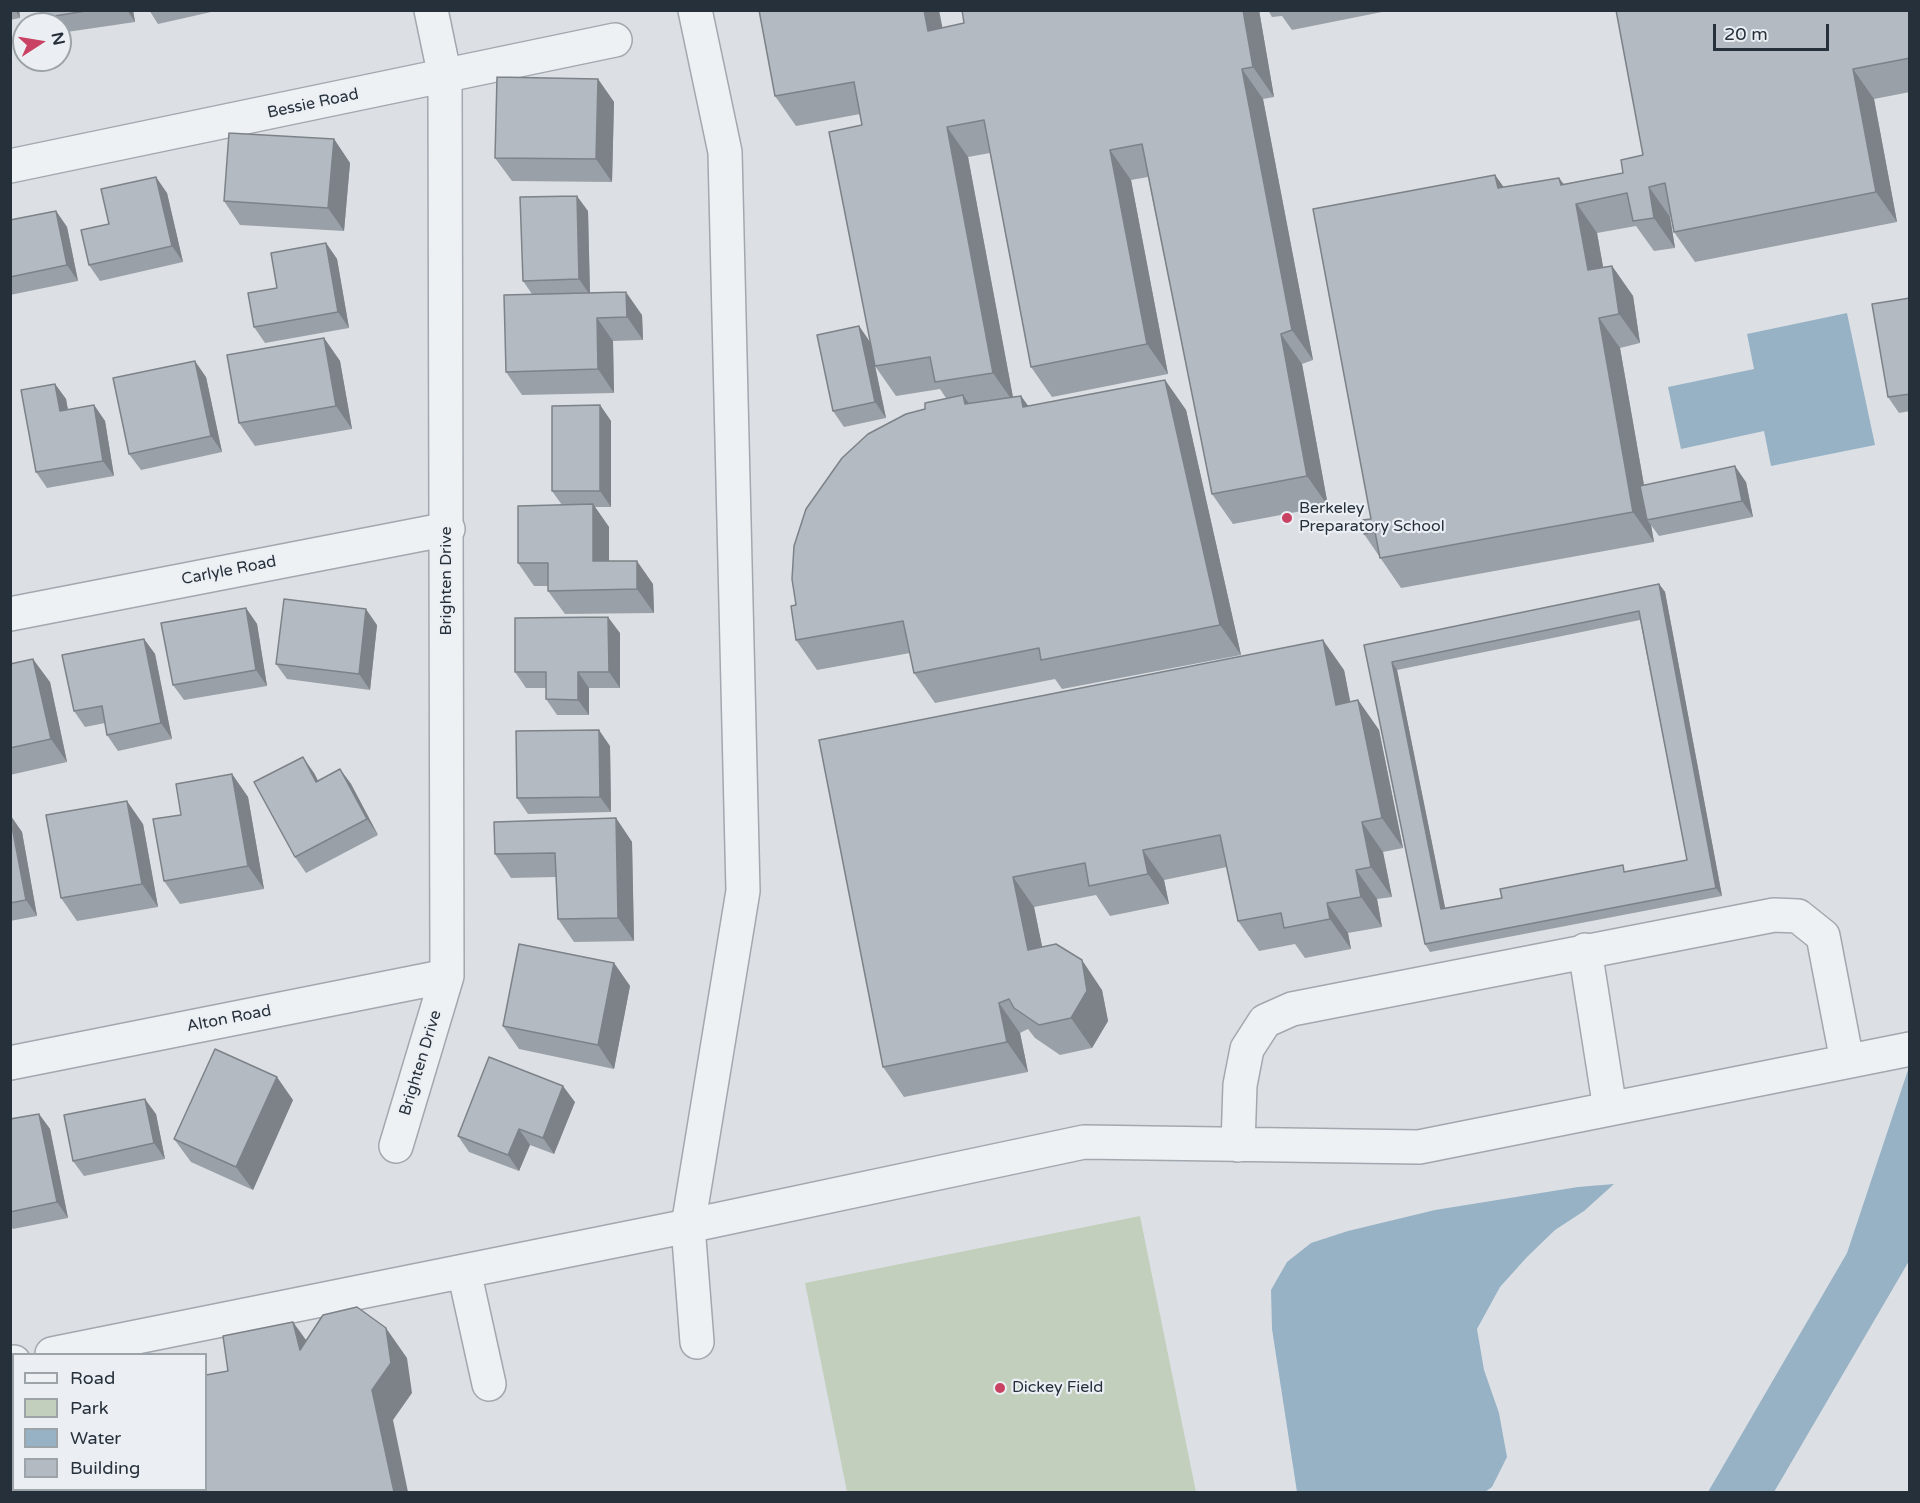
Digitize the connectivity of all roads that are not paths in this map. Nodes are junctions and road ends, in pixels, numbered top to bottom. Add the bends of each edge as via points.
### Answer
1 (431, 10) edge
2 (695, 10) edge
3 (615, 40) dead end
4 (445, 77) junction
5 (10, 166) edge
6 (448, 529) junction
7 (10, 614) edge
8 (1585, 950) junction
9 (447, 976) junction
10 (1906, 1049) edge
11 (1847, 1061) junction
12 (10, 1063) edge
13 (1610, 1109) junction
14 (1238, 1145) junction
15 (396, 1146) dead end
16 (688, 1226) junction
17 (464, 1271) junction
18 (697, 1342) dead end
19 (57, 1353) edge
20 (489, 1384) dead end

1 - 4 street, Brighten Drive
2 - 16 street via 725,152 743,891
3 - 4 street, Bessie Road
4 - 5 street, Bessie Road
4 - 6 street, Brighten Drive
6 - 7 street, Carlyle Road
6 - 9 street, Brighten Drive
8 - 11 street via 1774,915 1798,916 1823,936
8 - 13 street
8 - 14 street via 1292,1009 1265,1021 1246,1049 1240,1084
9 - 12 street, Alton Road
9 - 15 street, Brighten Drive
10 - 11 street
11 - 13 street
13 - 14 street via 1419,1147
14 - 16 street via 1084,1142
16 - 17 street
16 - 18 street
17 - 19 street
17 - 20 street

